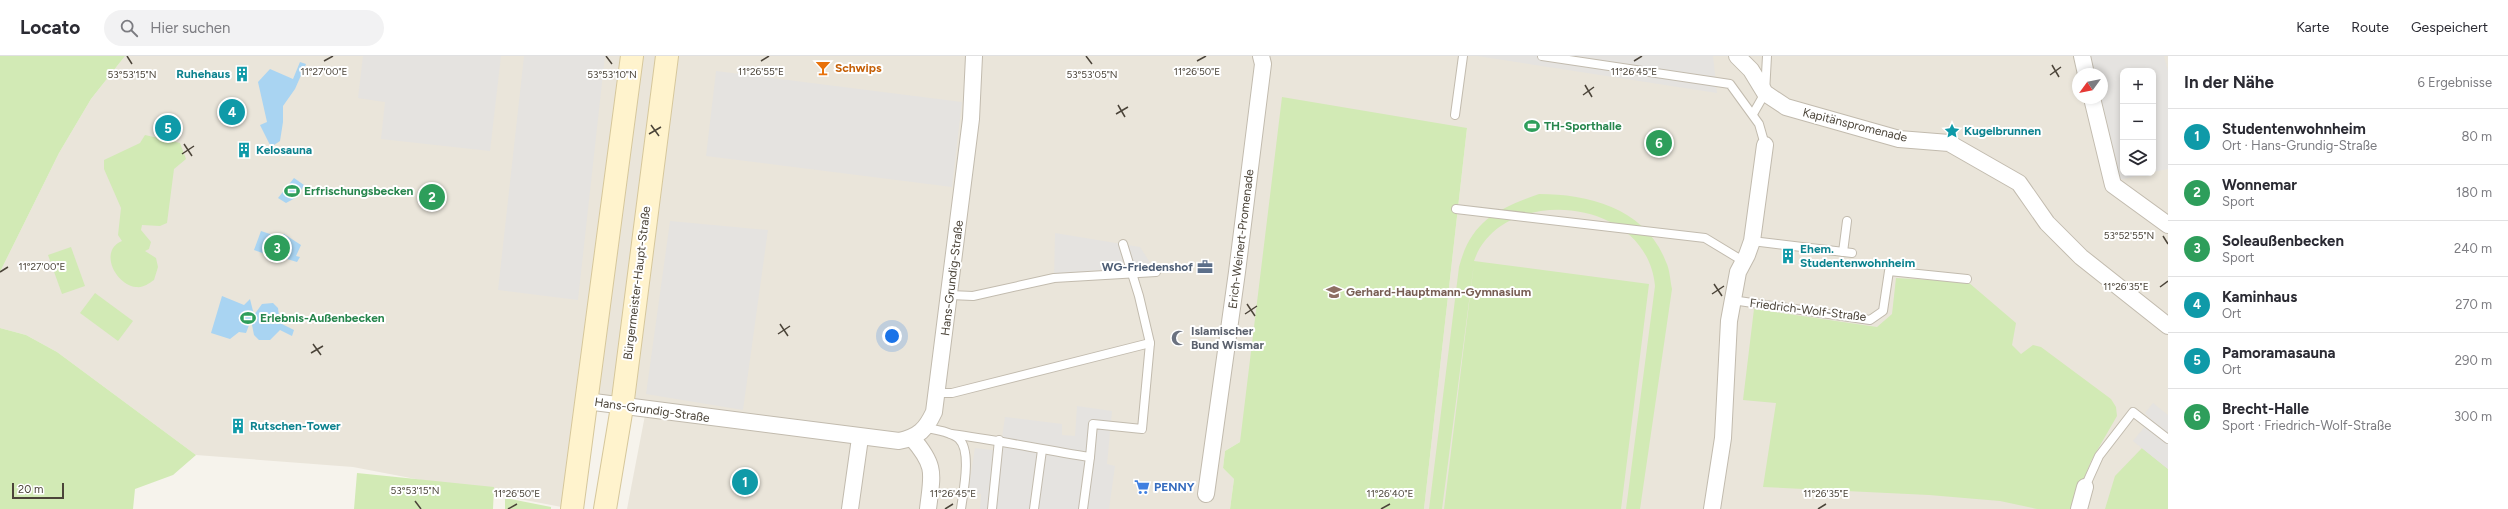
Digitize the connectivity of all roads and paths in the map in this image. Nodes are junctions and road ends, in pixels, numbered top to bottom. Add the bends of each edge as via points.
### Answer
1 (632, 56) edge
2 (667, 56) edge
3 (974, 56) edge
4 (1261, 56) edge
5 (1463, 56) edge
6 (1542, 56) edge
7 (1737, 56) edge
8 (1767, 56) edge
9 (2082, 56) edge
10 (2085, 68) edge
11 (1765, 93) junction
12 (2093, 104) edge
13 (1455, 114) dead end
14 (1753, 114) junction
15 (1765, 145) joint
16 (1456, 209) dead end
17 (1847, 221) dead end
18 (2168, 225) edge
19 (1752, 241) junction
20 (1123, 244) dead end
21 (1843, 252) junction
22 (1852, 253) dead end
23 (1743, 261) junction
24 (1156, 272) dead end
25 (1132, 274) junction
26 (1967, 279) dead end
27 (950, 295) junction
28 (1732, 300) junction
29 (2168, 326) edge
30 (1150, 343) junction
31 (937, 393) junction
32 (586, 401) junction
33 (622, 407) junction
34 (927, 428) junction
35 (951, 434) junction
36 (860, 438) junction
37 (912, 438) junction
38 (2168, 439) edge
39 (999, 440) junction
40 (1042, 450) junction
41 (1090, 457) junction
42 (2085, 487) joint
43 (1206, 494) dead end
44 (572, 509) edge
45 (605, 509) edge
46 (850, 509) edge
47 (928, 509) edge
48 (961, 509) edge
49 (992, 509) edge
50 (1034, 509) edge
51 (1083, 509) edge
52 (1712, 509) edge
53 (2079, 509) edge

1 - 32 street
2 - 33 street, Bürgermeister-Haupt-Straße
3 - 27 street, Hans-Grundig-Straße via 971,119
4 - 43 street, Erich-Weinert-Promenade via 1263,64 1238,265
5 - 13 lane
6 - 14 lane, Friedrich-Wolf-Straße via 1730,84
7 - 11 street via 1751,70
8 - 11 lane
9 - 10 street
11 - 14 lane
11 - 29 street, Kapitänspromenade via 1785,107 1899,139 1949,143 2019,183 2046,222 2080,257
12 - 18 street via 2113,185
14 - 15 lane, Friedrich-Wolf-Straße via 1762,129
15 - 19 street, Friedrich-Wolf-Straße
16 - 23 lane via 1705,238
17 - 21 lane
19 - 21 lane
19 - 23 street, Friedrich-Wolf-Straße
20 - 25 lane
21 - 22 lane
23 - 28 street, Friedrich-Wolf-Straße
24 - 25 lane
25 - 27 lane via 1054,278 973,296
25 - 30 lane
26 - 28 lane, Friedrich-Wolf-Straße via 1889,271 1883,311 1870,320
27 - 31 street, Hans-Grundig-Straße
28 - 52 street, Friedrich-Wolf-Straße via 1726,345 1723,438
30 - 31 lane via 952,393
30 - 41 lane via 1142,429 1093,424
31 - 34 street, Hans-Grundig-Straße via 934,412
32 - 33 street, Hans-Grundig-Straße
32 - 44 street
33 - 36 street, Hans-Grundig-Straße
33 - 45 street, Bürgermeister-Haupt-Straße
34 - 35 lane
34 - 37 street, Hans-Grundig-Straße
35 - 39 lane
35 - 48 lane via 959,438 964,446 966,459
36 - 37 street, Hans-Grundig-Straße via 899,441
36 - 46 street
37 - 47 street via 931,463
38 - 42 lane via 2133,412 2099,456
39 - 40 lane
39 - 49 lane
40 - 41 lane
40 - 50 lane
41 - 51 lane
42 - 53 street

